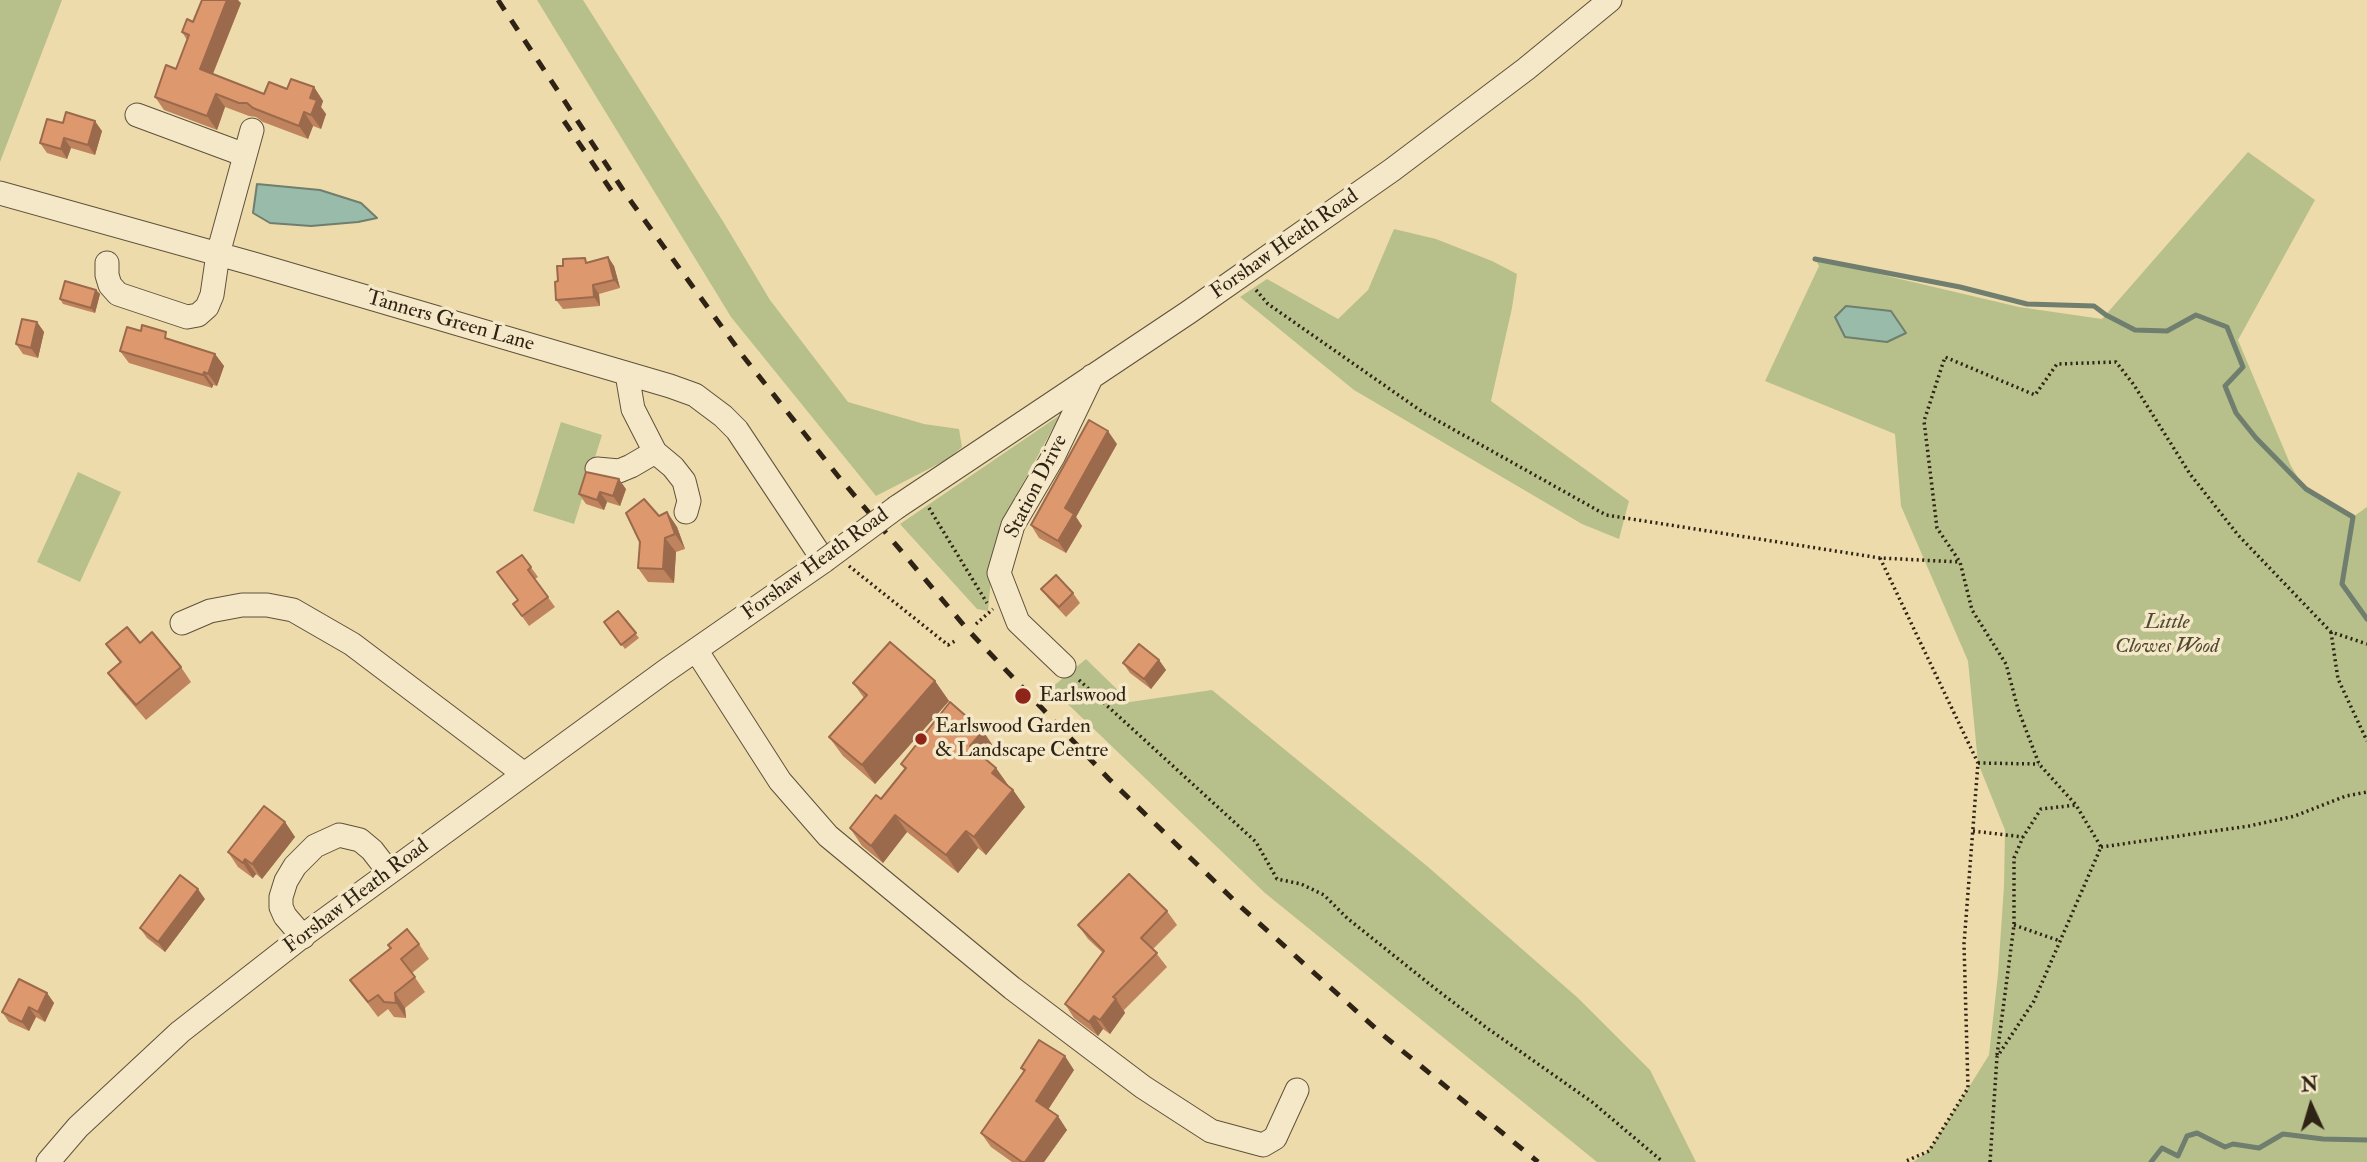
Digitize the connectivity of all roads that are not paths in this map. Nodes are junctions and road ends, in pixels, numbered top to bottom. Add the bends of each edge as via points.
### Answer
1 (1610, 0) edge
2 (137, 115) dead end
3 (252, 130) dead end
4 (245, 156) junction
5 (0, 193) edge
6 (218, 254) junction
7 (107, 263) dead end
8 (627, 373) junction
9 (1093, 373) junction
10 (655, 452) junction
11 (597, 469) dead end
12 (686, 512) dead end
13 (833, 561) junction
14 (182, 623) dead end
15 (696, 650) junction
16 (1064, 666) road end
17 (524, 774) junction
18 (389, 872) junction
19 (303, 937) junction
20 (1297, 1090) dead end
21 (48, 1162) edge

1 - 9 street, Forshaw Heath Road via 1392,170
2 - 4 street
3 - 4 street
4 - 6 street
5 - 6 street, Tanners Green Lane
6 - 7 street via 207,307 187,317 118,295 110,285
6 - 8 street, Tanners Green Lane
8 - 10 street via 633,409
8 - 13 street, Tanners Green Lane via 695,395 723,416
9 - 13 street, Forshaw Heath Road, bridge via 897,507
9 - 16 street, Station Drive via 1053,457 1013,525 999,573 1018,622
10 - 11 street via 619,471
10 - 12 street via 684,481 689,501
13 - 15 street, Forshaw Heath Road
14 - 17 street via 210,611 242,606 293,610 352,644
15 - 17 street, Forshaw Heath Road
15 - 20 street via 780,781 828,836 1012,988 1143,1087 1211,1131 1263,1144 1275,1138
17 - 18 street, Forshaw Heath Road
18 - 19 street, Forshaw Heath Road
18 - 19 street via 360,840 339,835 314,846 295,866 281,897 285,916
19 - 21 street, Forshaw Heath Road via 180,1032

